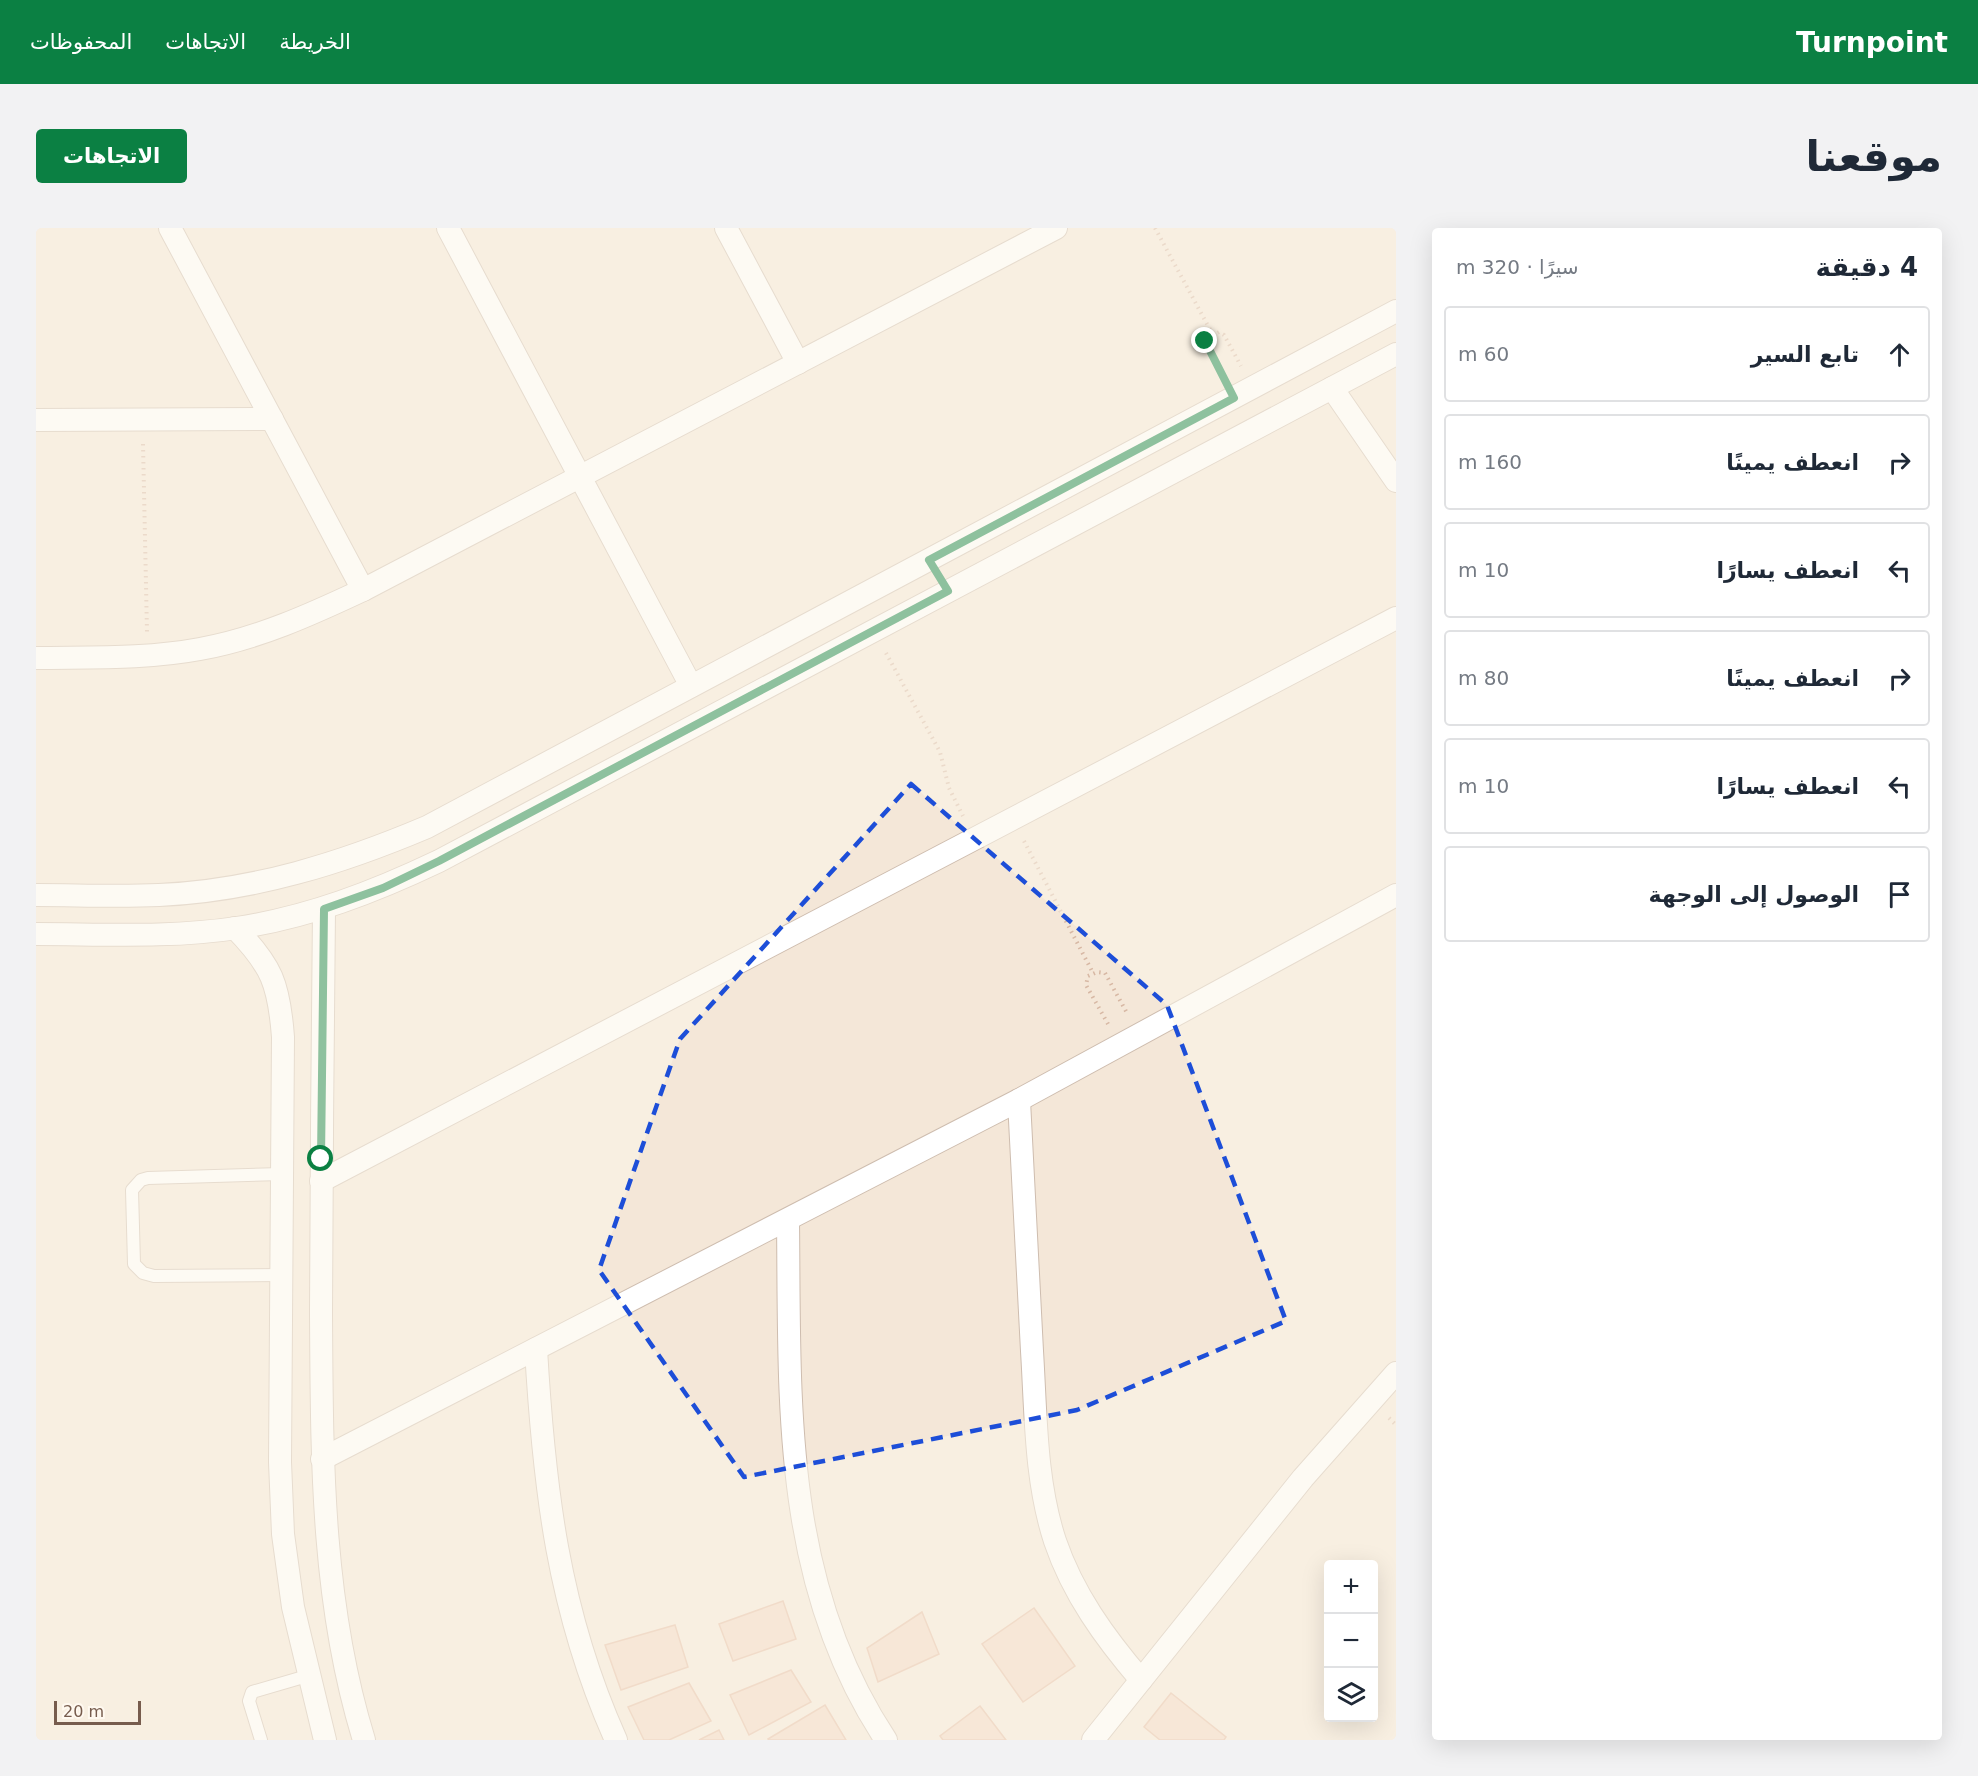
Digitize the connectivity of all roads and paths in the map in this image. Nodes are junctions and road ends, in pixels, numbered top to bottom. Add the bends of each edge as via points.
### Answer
1 (170, 228) edge
2 (448, 228) edge
3 (726, 228) edge
4 (1056, 228) edge
5 (1155, 228) edge
6 (1396, 311) edge
7 (1213, 335) junction
8 (1396, 354) edge
9 (798, 363) junction
10 (1332, 388) junction
11 (1244, 393) junction
12 (143, 419) junction
13 (272, 419) junction
14 (36, 420) edge
15 (580, 477) junction
16 (1396, 481) edge
17 (929, 560) junction
18 (363, 590) junction
19 (948, 591) junction
20 (1396, 618) edge
21 (874, 631) junction
22 (147, 655) junction
23 (36, 658) edge
24 (691, 686) junction
25 (1012, 819) junction
26 (975, 839) junction
27 (36, 895) edge
28 (1396, 895) edge
29 (324, 909) junction
30 (235, 928) junction
31 (36, 934) edge
32 (1093, 974) junction
33 (1130, 1040) junction
34 (1019, 1100) junction
35 (282, 1174) junction
36 (321, 1181) junction
37 (788, 1220) junction
38 (282, 1275) junction
39 (536, 1349) junction
40 (1396, 1373) edge
41 (322, 1459) junction
42 (307, 1676) junction
43 (1141, 1680) junction
44 (261, 1740) edge
45 (325, 1740) edge
46 (364, 1740) edge
47 (616, 1740) edge
48 (886, 1740) edge
49 (1093, 1740) edge

1 - 13 street
2 - 15 street
3 - 9 street
4 - 9 street
5 - 7 path
6 - 11 street
7 - 11 path via 1224,334
7 - 11 path via 1205,345
8 - 10 street
9 - 15 street
10 - 16 street
10 - 19 street
11 - 17 street
12 - 13 street
12 - 14 street
12 - 22 path
13 - 18 street
15 - 18 street
15 - 24 street
17 - 19 street
17 - 24 street
18 - 22 street via 256,634 201,649
19 - 21 street
20 - 25 street
21 - 26 path via 940,752 951,795
21 - 29 street via 439,861 383,888
22 - 23 street
24 - 27 street via 427,827 324,866 216,890 160,895
25 - 26 street
25 - 32 path
26 - 36 street
28 - 33 street
29 - 30 street
29 - 36 street
30 - 31 street via 164,934
30 - 35 street via 261,955 274,981 281,1010
32 - 33 path via 1105,974
32 - 33 path via 1086,985
33 - 34 street
34 - 37 street
34 - 43 street via 1042,1488 1055,1541 1077,1592 1105,1638
35 - 38 street
35 - 38 lane via 148,1178 132,1190 135,1264 143,1273
36 - 41 street
37 - 39 street
37 - 48 street via 791,1421 796,1486 808,1551 826,1614 850,1675
38 - 42 street via 283,1534
39 - 41 street
39 - 47 street via 545,1479 556,1553 591,1677
40 - 43 street via 1304,1478
41 - 46 street via 332,1597
42 - 44 lane via 252,1692 249,1701
42 - 45 street
43 - 49 street

